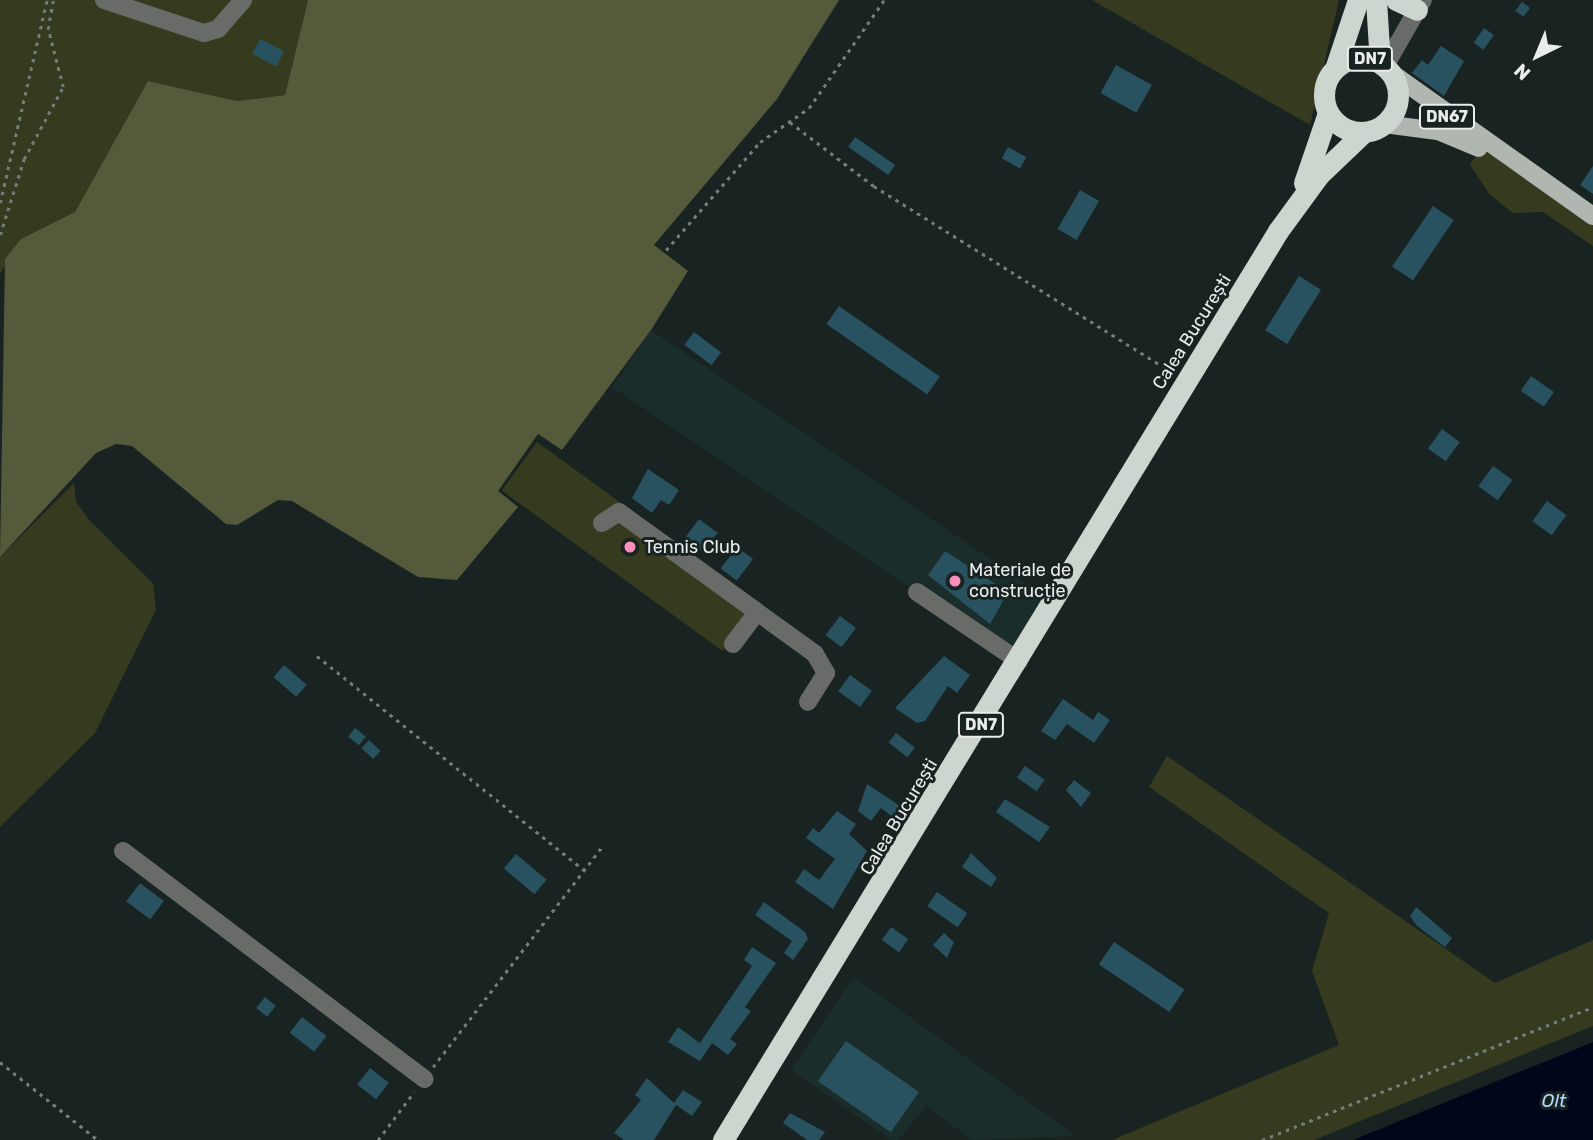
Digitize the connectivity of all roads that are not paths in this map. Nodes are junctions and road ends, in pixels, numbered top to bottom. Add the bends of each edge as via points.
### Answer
1 (103, 0) edge
2 (243, 0) edge
3 (1358, 0) edge
4 (1376, 0) edge
5 (1396, 0) edge
6 (1420, 5) edge
7 (1336, 66) junction
8 (1386, 68) junction
9 (1328, 113) junction
10 (1384, 124) junction
11 (1364, 132) junction
12 (1505, 157) junction
13 (1304, 192) junction
14 (1593, 216) edge
15 (602, 523) dead end
16 (917, 592) dead end
17 (757, 612) junction
18 (733, 644) dead end
19 (1019, 661) junction
20 (808, 702) dead end
21 (123, 851) dead end
22 (424, 1079) road end
23 (723, 1140) edge

1 - 2 street via 204,33 230,19
3 - 7 highway, DN7
4 - 8 highway, DN7
5 - 6 highway
6 - 8 street
7 - 8 highway, DN7 via 1355,58
7 - 9 highway, Calea București / DN7 via 1324,93
8 - 10 highway, DN7 via 1397,107
8 - 12 main road, DN67
9 - 11 highway via 1343,127
9 - 13 highway, Calea București / DN7
10 - 11 highway, Calea București / DN7
10 - 12 main road, DN67 via 1438,131
11 - 13 highway, Calea București / DN7
12 - 14 main road, DN67
13 - 19 highway, Calea București / DN7
15 - 17 street via 619,512
16 - 19 street
17 - 18 street
17 - 20 street via 825,667
19 - 23 highway, Calea București / DN7
21 - 22 street

